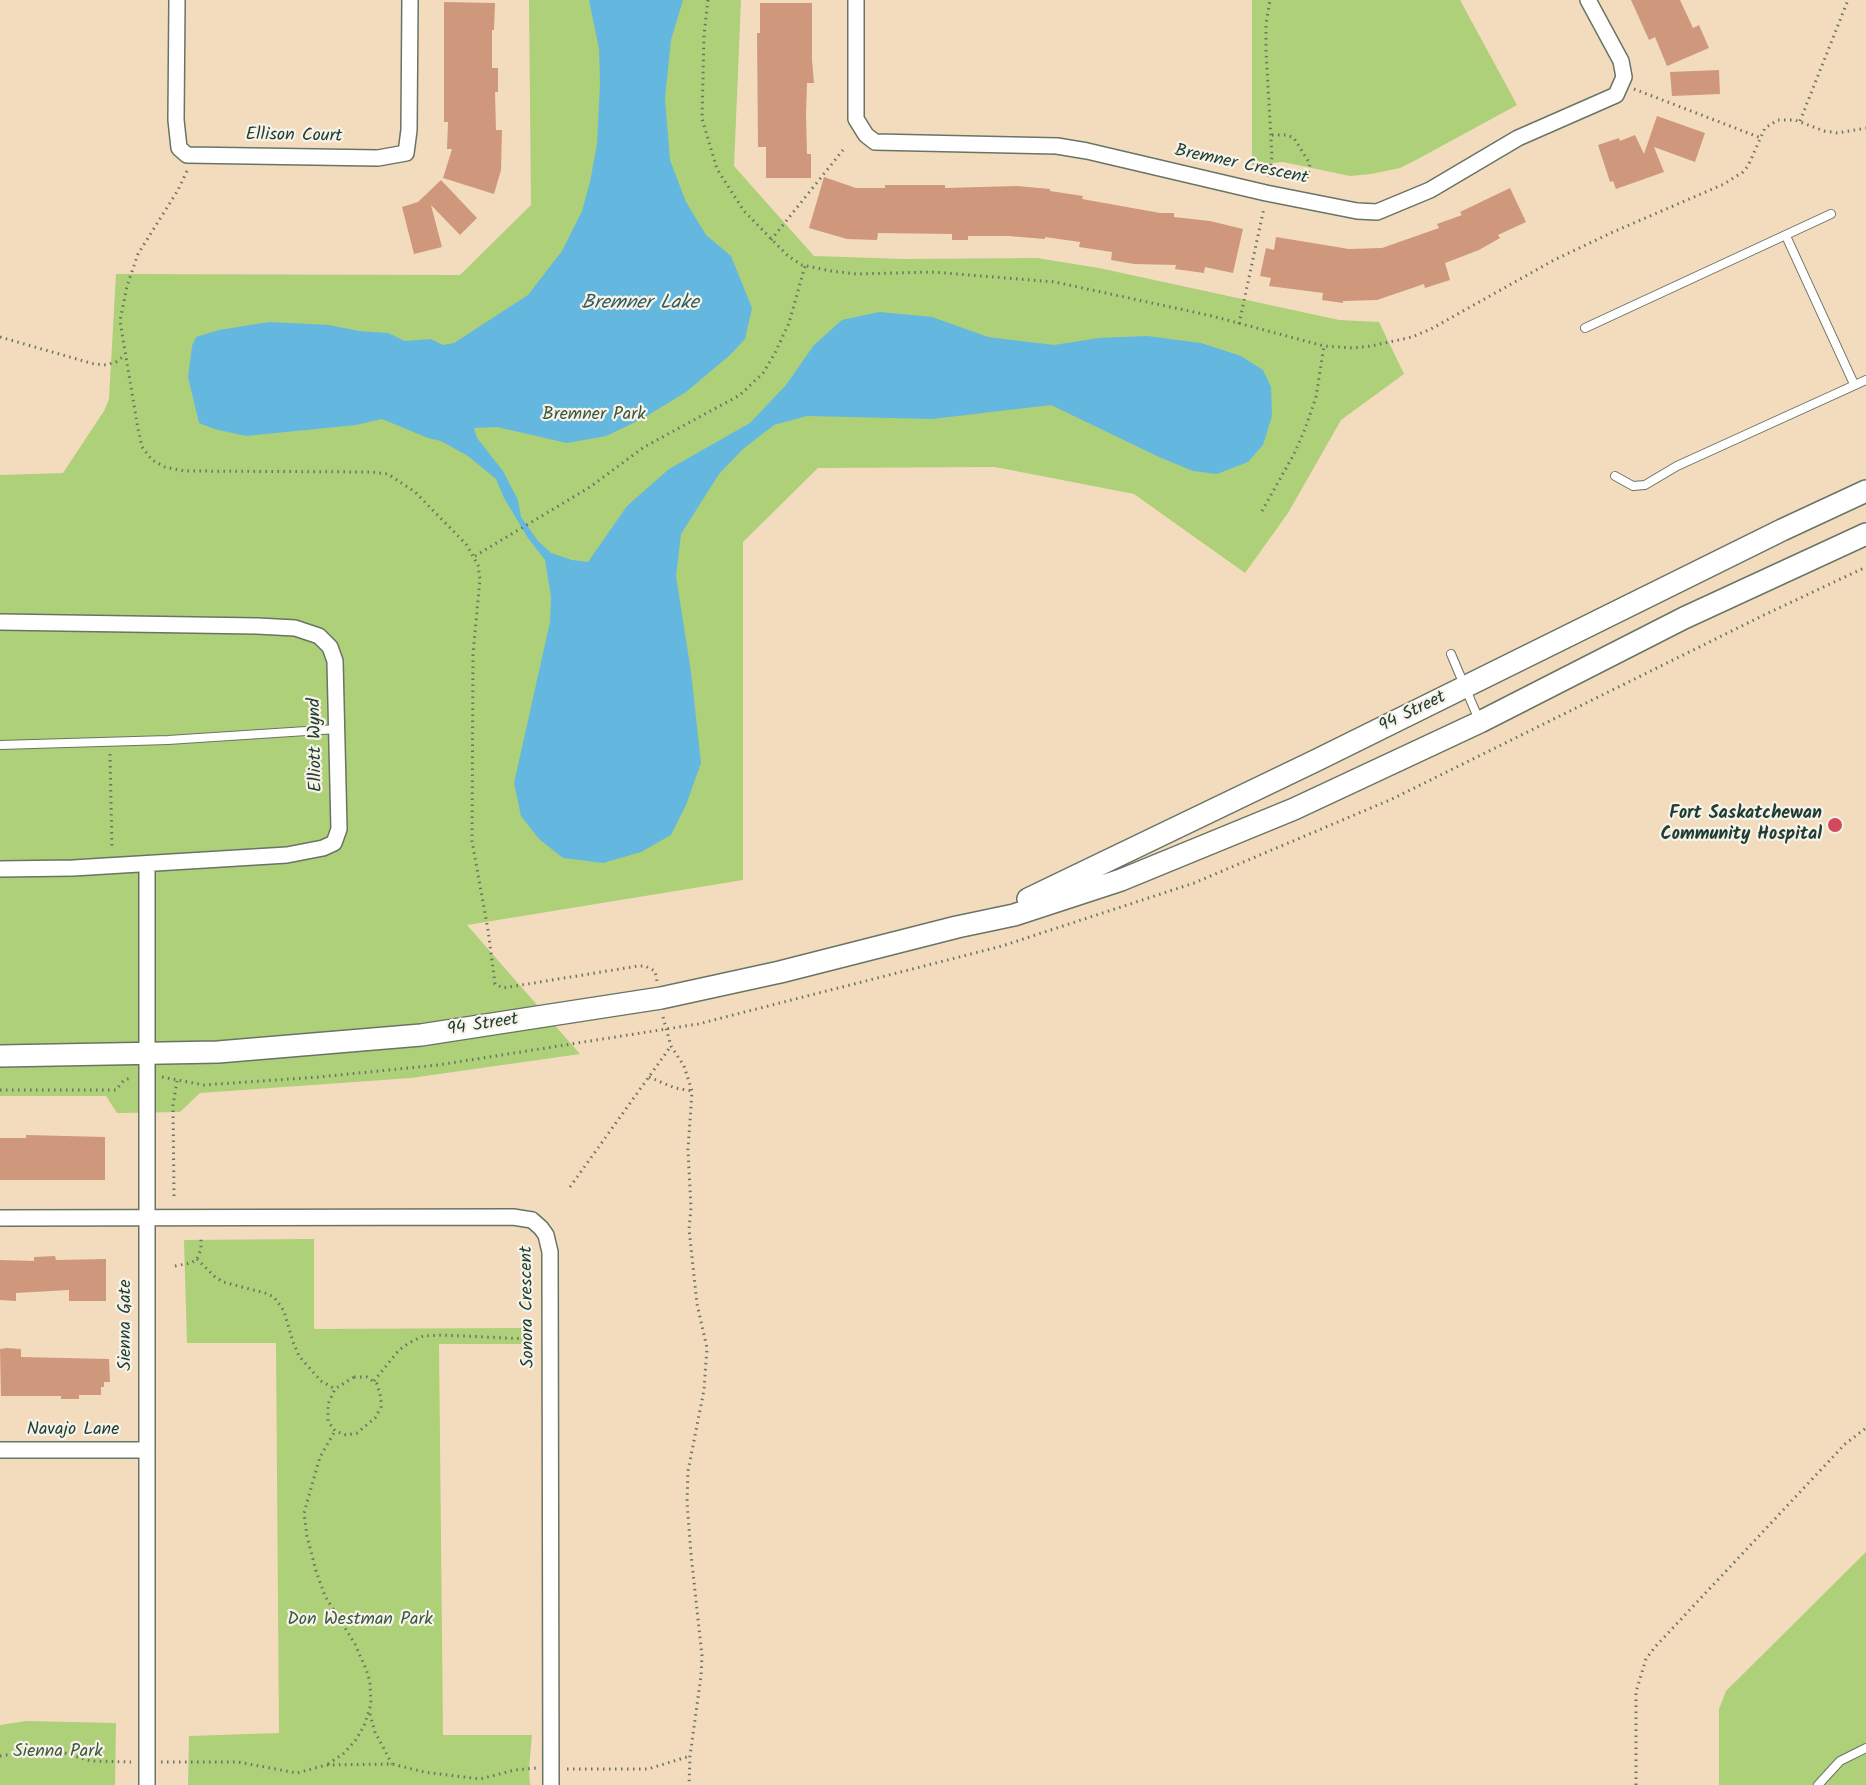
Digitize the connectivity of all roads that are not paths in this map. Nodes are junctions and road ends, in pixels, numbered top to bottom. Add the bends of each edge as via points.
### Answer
1 (177, 0) edge
2 (410, 0) edge
3 (856, 0) edge
4 (1588, 0) edge
5 (1832, 214) dead end
6 (1786, 236) junction
7 (1585, 328) dead end
8 (1866, 380) edge
9 (1854, 384) junction
10 (1615, 476) dead end
11 (1866, 491) edge
12 (1866, 534) edge
13 (0, 622) edge
14 (1451, 654) dead end
15 (1466, 686) junction
16 (1480, 722) junction
17 (337, 729) junction
18 (0, 745) edge
19 (147, 864) junction
20 (0, 869) edge
21 (957, 927) junction
22 (146, 1055) junction
23 (0, 1056) edge
24 (0, 1218) edge
25 (146, 1219) junction
26 (0, 1450) edge
27 (147, 1450) junction
28 (1866, 1748) edge
29 (147, 1785) edge
30 (551, 1785) edge
31 (1818, 1785) edge

1 - 2 street, Ellison Court via 176,120 179,148 187,155 378,158 406,153
3 - 4 street, Bremner Crescent via 856,119 875,142 1057,146 1266,193 1377,212 1430,190 1518,138 1616,95 1624,77 1621,61
5 - 6 lane
6 - 7 lane
6 - 9 lane
8 - 9 lane
9 - 10 lane via 1677,466 1645,485 1633,486
11 - 15 main road, 94 Street
12 - 16 main road, 94 Street via 1684,618
13 - 17 street, Elliott Wynd via 305,630 330,647 335,661
14 - 15 lane
15 - 16 lane
15 - 21 main road, 94 Street via 1070,880
16 - 21 main road, 94 Street via 1294,809 1121,880 1014,915
17 - 18 lane via 110,743
17 - 19 street, Elliott Wynd via 339,829 334,843 286,855
19 - 20 street, Elliott Wynd
19 - 22 street, Sienna Gate
21 - 22 main road, 94 Street via 661,998 421,1035
22 - 23 main road, 94 Street
22 - 25 street, Sienna Gate
24 - 25 street, Sonora Crescent
25 - 27 street, Sienna Gate
25 - 30 street, Sonora Crescent via 513,1217 532,1220 541,1228 550,1252
26 - 27 street, Navajo Lane
27 - 29 street, Sienna Gate
28 - 31 lane via 1840,1761

